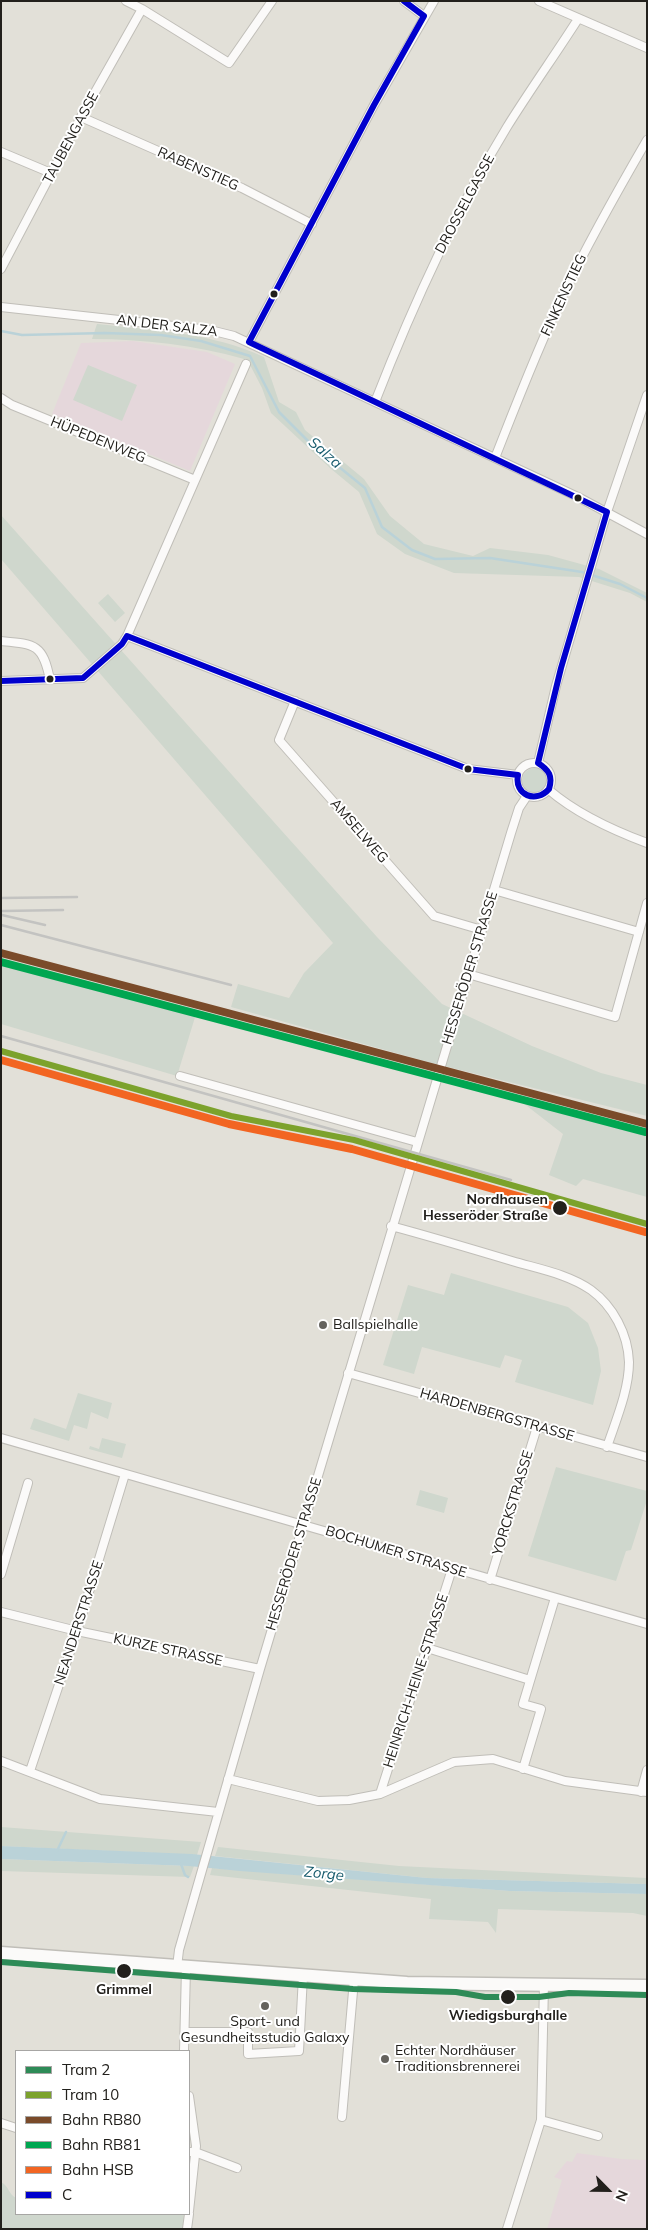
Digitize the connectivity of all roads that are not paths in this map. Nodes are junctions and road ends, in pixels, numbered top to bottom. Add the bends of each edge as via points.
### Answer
1 (126, 1) edge
2 (272, 1) edge
3 (404, 1) edge
4 (434, 1) edge
5 (538, 1) edge
6 (142, 9) junction
7 (424, 16) junction
8 (578, 19) junction
9 (647, 48) edge
10 (81, 117) junction
11 (647, 140) edge
12 (1, 152) edge
13 (51, 173) junction
14 (312, 224) junction
15 (1, 269) edge
16 (1, 307) edge
17 (249, 342) junction
18 (246, 364) dead end
19 (647, 395) edge
20 (1, 398) edge
21 (375, 402) junction
22 (495, 458) junction
23 (195, 480) junction
24 (607, 512) junction
25 (647, 534) edge
26 (127, 636) junction
27 (1, 640) edge
28 (50, 680) junction
29 (1, 681) edge
30 (295, 701) junction
31 (538, 763) junction
32 (518, 775) junction
33 (549, 790) junction
34 (527, 796) junction
35 (647, 843) edge
36 (494, 890) junction
37 (647, 904) edge
38 (482, 930) junction
39 (639, 932) junction
40 (468, 974) junction
41 (180, 1076) dead end
42 (416, 1142) junction
43 (391, 1226) junction
44 (348, 1373) junction
45 (537, 1427) junction
46 (1, 1438) edge
47 (607, 1447) junction
48 (647, 1457) edge
49 (125, 1474) junction
50 (28, 1483) dead end
51 (304, 1525) junction
52 (452, 1569) junction
53 (1, 1574) edge
54 (490, 1580) junction
55 (555, 1598) junction
56 (1, 1612) edge
57 (647, 1624) edge
58 (77, 1631) junction
59 (427, 1648) junction
60 (260, 1669) junction
61 (530, 1680) junction
62 (1, 1761) edge
63 (523, 1768) junction
64 (647, 1770) edge
65 (30, 1771) junction
66 (228, 1779) junction
67 (644, 1792) edge
68 (380, 1794) junction
69 (218, 1812) junction
70 (1, 1953) edge
71 (182, 1968) junction
72 (303, 1976) junction
73 (354, 1980) junction
74 (544, 1986) junction
75 (647, 1986) edge
76 (185, 2032) junction
77 (184, 2050) edge
78 (190, 2102) edge
79 (342, 2117) dead end
80 (541, 2120) junction
81 (1, 2123) edge
82 (15, 2128) edge
83 (598, 2136) dead end
84 (192, 2152) edge
85 (237, 2168) dead end
86 (190, 2192) edge
87 (189, 2215) edge
88 (187, 2229) edge
89 (506, 2229) edge

1 - 6 street
2 - 6 street via 229,63
3 - 7 street
4 - 7 street
5 - 8 street
6 - 10 street, TAUBENGASSE
7 - 14 street
8 - 9 street
8 - 21 street, DROSSELGASSE via 473,187 405,326
10 - 13 street, TAUBENGASSE
10 - 14 street, RABENSTIEG via 242,188
11 - 22 street, FINKENSTIEG via 563,294
12 - 13 street
13 - 15 street, TAUBENGASSE
14 - 17 street
16 - 17 street, AN DER SALZA via 210,330
17 - 21 street, AN DER SALZA
18 - 23 street
19 - 24 street
20 - 23 street, HÜPEDENWEG via 12,406
21 - 22 street, AN DER SALZA
22 - 24 street, AN DER SALZA
23 - 26 street
24 - 25 street, AN DER SALZA
24 - 31 street via 556,686
26 - 28 street via 83,678
26 - 30 street
27 - 28 street via 30,644 38,649 46,660
28 - 29 street
30 - 32 street via 468,769
30 - 38 street, AMSELWEG via 279,740 434,916
31 - 32 street via 526,765
31 - 33 street via 551,775
32 - 34 street via 517,784
33 - 34 street via 540,797
33 - 35 street via 586,815
34 - 36 street, HESSERÖDER STRASSE via 513,825
36 - 38 street, HESSERÖDER STRASSE
36 - 39 street
37 - 39 street
38 - 40 street, HESSERÖDER STRASSE
39 - 40 street via 615,1017
40 - 42 street, HESSERÖDER STRASSE
41 - 42 street
42 - 43 street, HESSERÖDER STRASSE
43 - 44 street, HESSERÖDER STRASSE
43 - 47 street via 561,1275 592,1291 604,1302 622,1331 629,1362 624,1392
44 - 45 street, HARDENBERGSTRASSE
44 - 51 street, HESSERÖDER STRASSE
45 - 47 street, HARDENBERGSTRASSE
45 - 54 street, YORCKSTRASSE
46 - 49 street, BOCHUMER STRASSE
47 - 48 street, HARDENBERGSTRASSE
49 - 51 street, BOCHUMER STRASSE
49 - 58 street, NEANDERSTRASSE
50 - 53 street
51 - 52 street, BOCHUMER STRASSE
51 - 60 street, HESSERÖDER STRASSE
52 - 54 street, BOCHUMER STRASSE
52 - 59 street, HEINRICH-HEINE-STRASSE
54 - 55 street, BOCHUMER STRASSE
55 - 57 street, BOCHUMER STRASSE
55 - 61 street
56 - 58 street, KURZE STRASSE
58 - 60 street, KURZE STRASSE
58 - 65 street, NEANDERSTRASSE
59 - 61 street
59 - 68 street, HEINRICH-HEINE-STRASSE
60 - 66 street, HESSERÖDER STRASSE
61 - 63 street via 523,1704 541,1709
62 - 65 street
63 - 67 street via 565,1781
63 - 68 street via 493,1759 454,1762
64 - 67 street
65 - 69 street via 100,1799
66 - 68 street via 318,1801
66 - 69 street, HESSERÖDER STRASSE
69 - 71 street, HESSERÖDER STRASSE via 179,1950
70 - 71 main road
71 - 72 main road
71 - 76 street
72 - 73 main road
72 - 76 street via 299,2051 248,2054 248,2032
73 - 74 main road
73 - 79 street
74 - 75 main road
74 - 80 street
76 - 77 street
78 - 84 street via 196,2139
80 - 83 street
80 - 89 street
81 - 82 street
84 - 85 street
84 - 86 street
87 - 88 street

